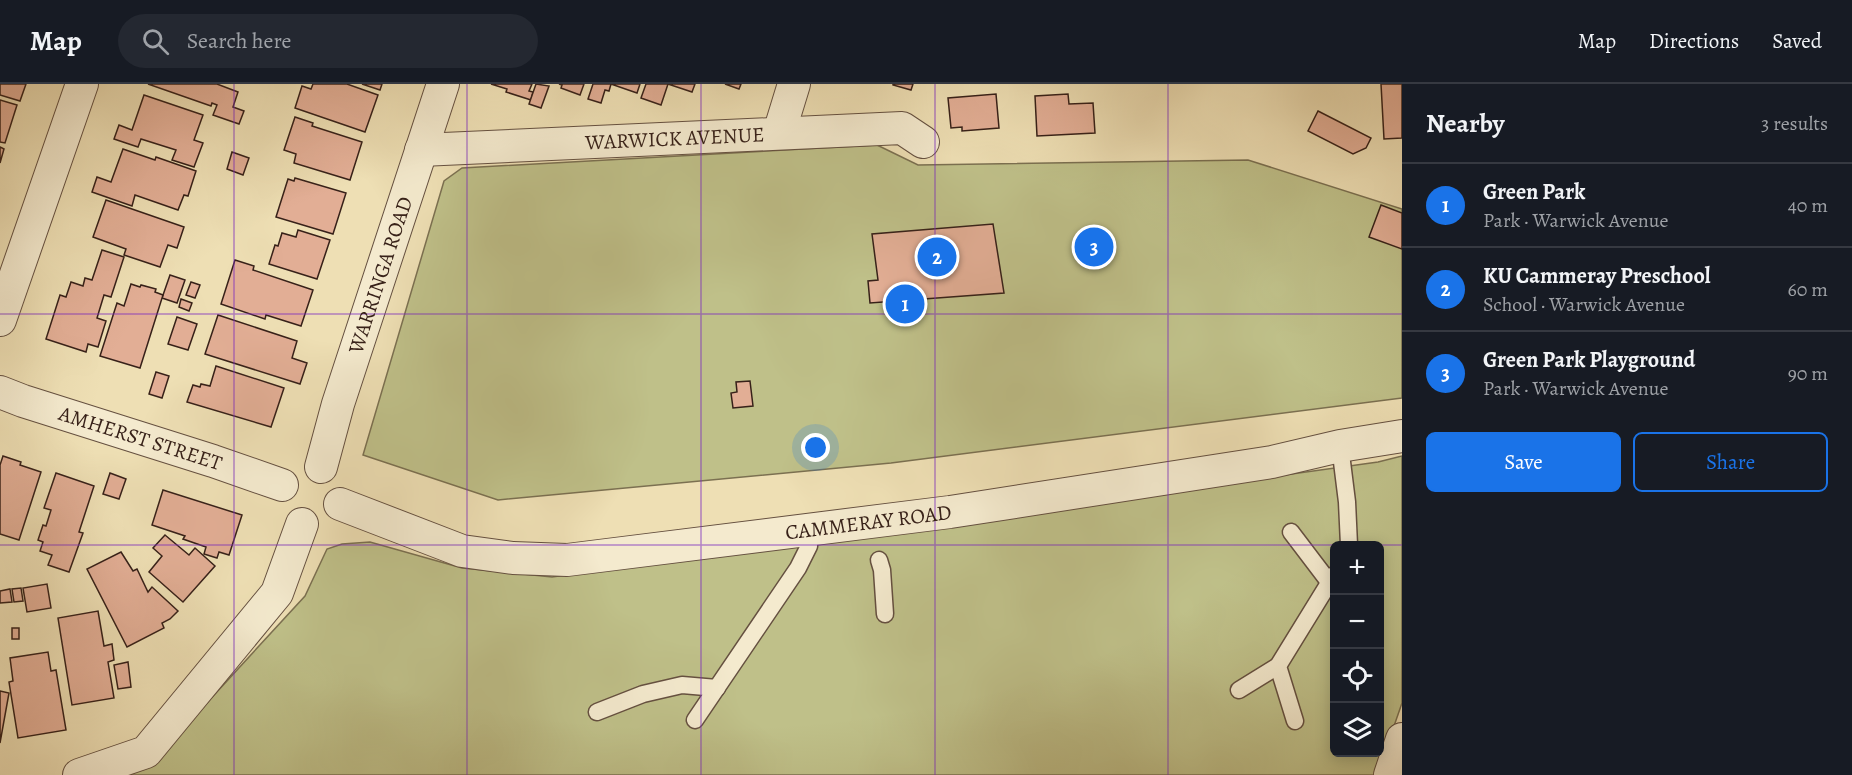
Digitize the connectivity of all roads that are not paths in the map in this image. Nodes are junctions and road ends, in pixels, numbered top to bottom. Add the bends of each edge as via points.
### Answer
1 (82, 84) edge
2 (442, 84) edge
3 (794, 84) edge
4 (779, 133) junction
5 (923, 142) dead end
6 (421, 150) junction
7 (0, 320) edge
8 (0, 392) edge
9 (1402, 436) edge
10 (1340, 446) junction
11 (321, 467) junction
12 (282, 485) junction
13 (340, 504) junction
14 (302, 524) junction
15 (1291, 532) dead end
16 (1349, 541) edge
17 (809, 546) dead end
18 (879, 560) dead end
19 (1330, 576) edge
20 (1330, 581) edge
21 (885, 614) dead end
22 (1278, 666) junction
23 (717, 688) junction
24 (1239, 690) dead end
25 (597, 712) dead end
26 (695, 720) dead end
27 (1295, 721) dead end
28 (1402, 739) edge
29 (79, 775) edge
30 (1390, 775) edge

1 - 7 street
2 - 6 street, WARRINGA ROAD
3 - 4 street
4 - 5 street, WARWICK AVENUE via 902,128
4 - 6 street, WARWICK AVENUE
6 - 11 street, WARRINGA ROAD
8 - 12 street, AMHERST STREET
9 - 10 street, CAMMERAY ROAD
10 - 13 street, CAMMERAY ROAD via 1272,462 950,512 567,560 513,558 462,550
10 - 16 lane
11 - 12 street via 302,466 286,477
11 - 13 street via 336,477 342,495
12 - 14 street via 280,495 286,513
13 - 14 street via 330,520 312,526
14 - 29 street via 277,593 146,752
15 - 19 lane
17 - 23 lane
18 - 21 lane
20 - 22 lane
22 - 24 lane
22 - 27 lane
23 - 25 lane via 682,685 643,694
23 - 26 lane
28 - 30 street

